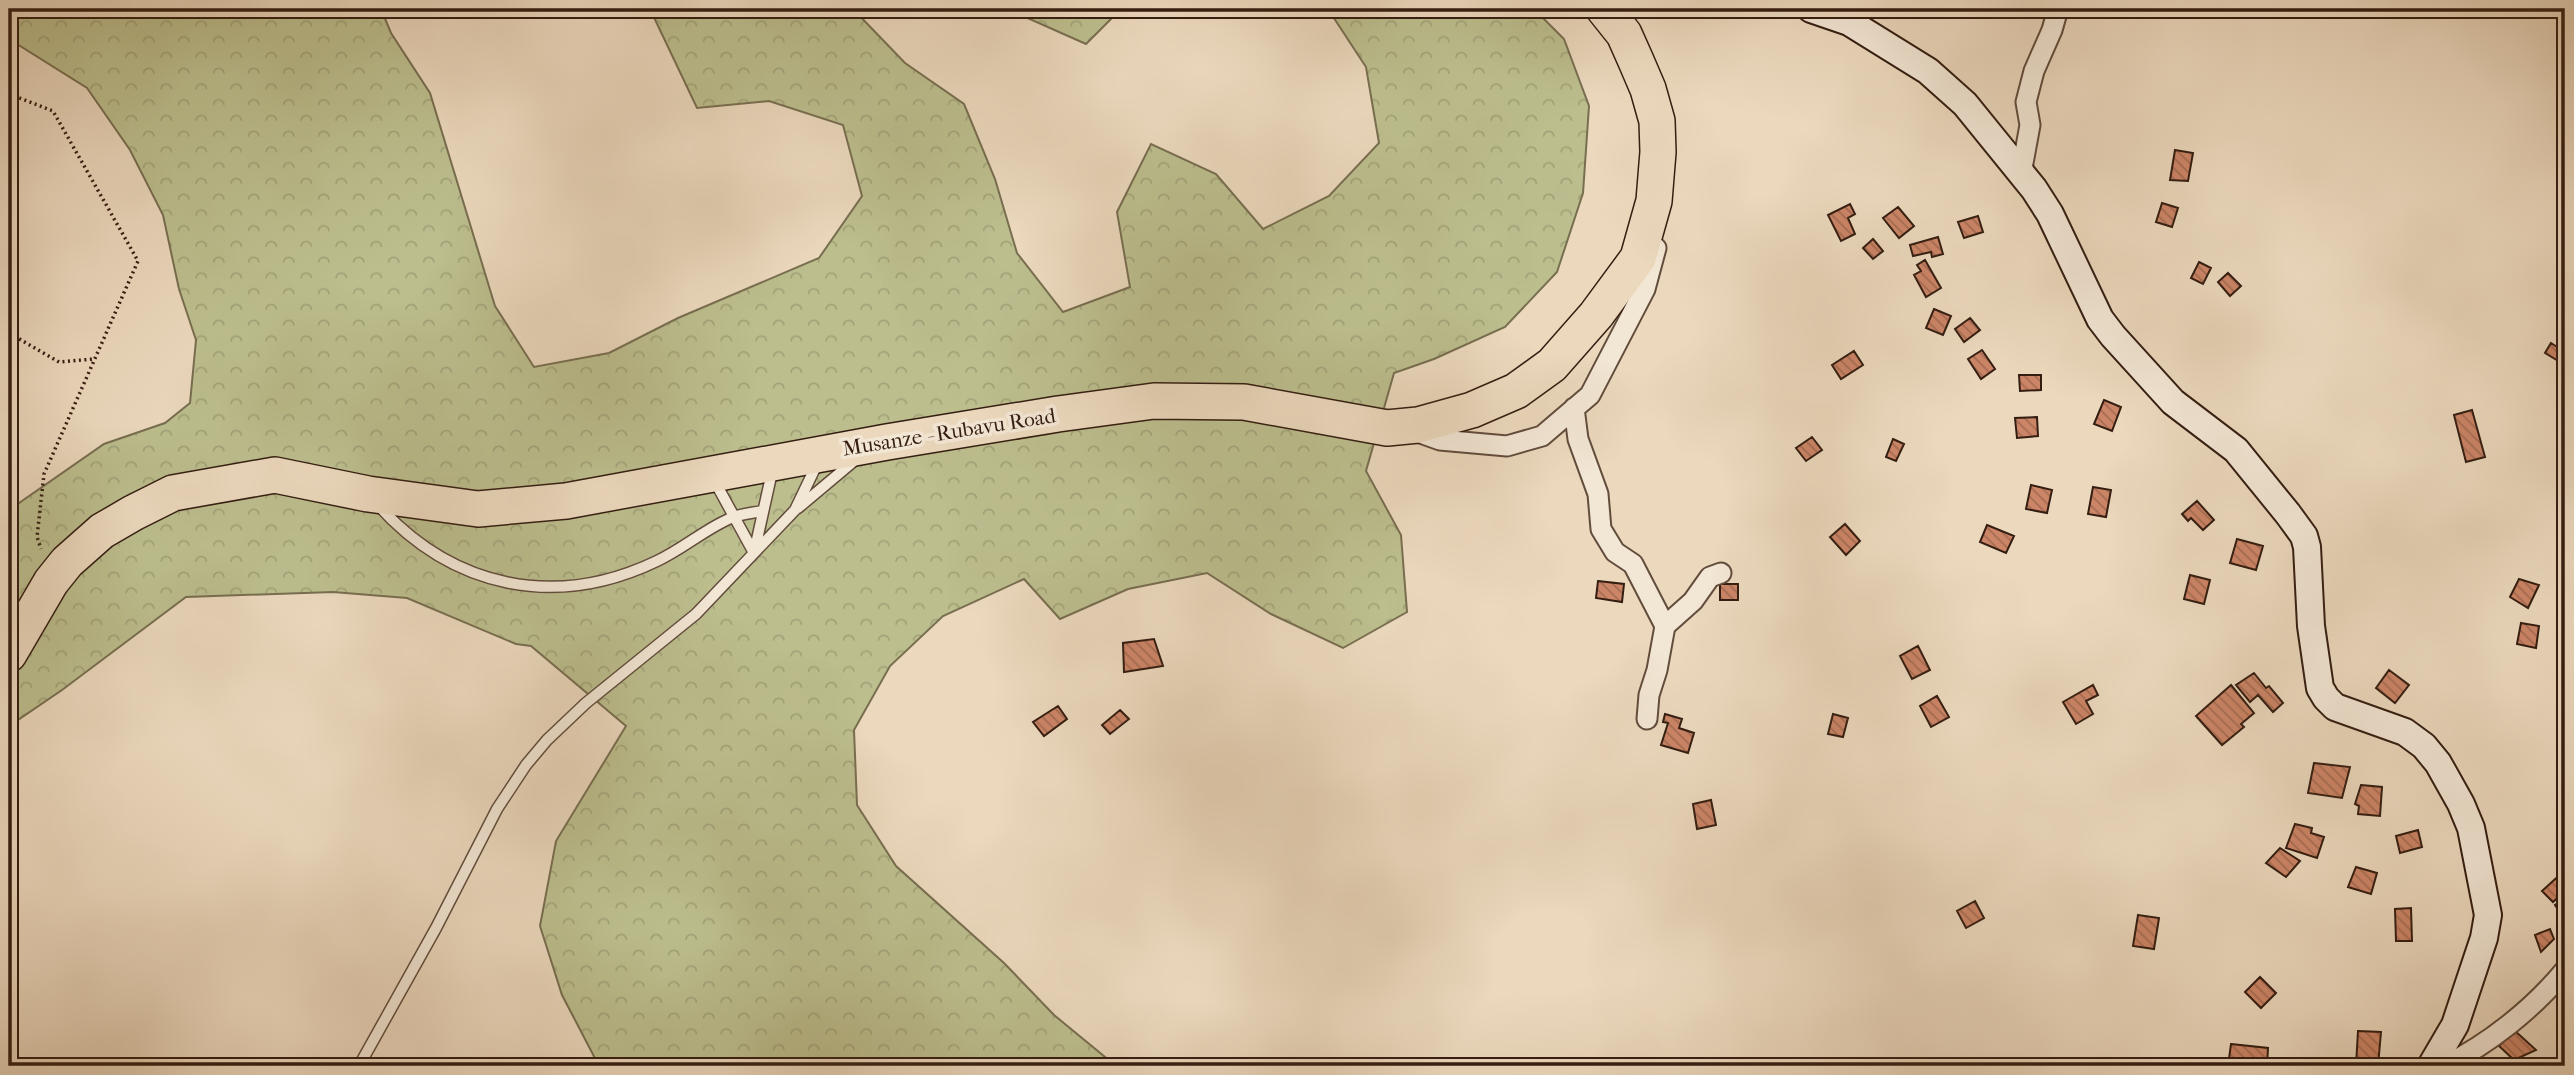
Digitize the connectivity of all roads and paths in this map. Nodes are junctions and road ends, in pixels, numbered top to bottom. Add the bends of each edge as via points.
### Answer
1 (1604, 9) edge
2 (1811, 9) edge
3 (2057, 9) edge
4 (9, 94) edge
5 (1657, 121) junction
6 (2021, 174) junction
7 (9, 335) edge
8 (94, 359) junction
9 (1574, 408) junction
10 (1401, 426) junction
11 (887, 442) junction
12 (821, 454) junction
13 (774, 464) junction
14 (711, 475) junction
15 (368, 494) junction
16 (796, 510) junction
17 (762, 511) junction
18 (733, 517) junction
19 (754, 553) junction
20 (1721, 573) dead end
21 (51, 582) junction
22 (1665, 626) junction
23 (9, 654) edge
24 (1647, 719) dead end
25 (2565, 970) edge
26 (359, 1066) edge
27 (2431, 1066) edge
28 (2444, 1066) edge

1 - 5 highway, Musanze - Rubavu Road via 1624,34
2 - 6 main road via 1849,22 1945,84
3 - 6 street via 2026,102 2031,125
4 - 8 path via 53,111 138,261
5 - 9 street via 1664,170 1663,223 1645,289 1590,395
5 - 10 highway, Musanze - Rubavu Road via 1654,201 1638,258 1576,340 1552,366 1516,390 1472,410
6 - 27 main road via 2050,214 2113,336 2173,401 2236,450 2304,536 2320,688 2326,698 2335,707 2405,732 2424,746 2461,804 2471,828 2488,915 2455,1026
7 - 8 path via 59,362
8 - 21 path via 44,474 37,537
9 - 10 street via 1542,436 1507,446 1440,440
9 - 22 street via 1578,439 1598,494 1601,529 1615,552 1633,564
10 - 11 highway, Musanze - Rubavu Road via 1387,428 1244,402 1154,401
11 - 12 highway, Musanze - Rubavu Road
11 - 16 lane via 847,464
12 - 13 highway, Musanze - Rubavu Road
12 - 16 lane
13 - 14 highway, Musanze - Rubavu Road
13 - 17 lane
14 - 15 highway, Musanze - Rubavu Road via 566,501 478,509
14 - 18 lane
15 - 18 lane via 412,537 464,568 513,585 557,588 609,578 657,561
15 - 21 highway, Musanze - Rubavu Road via 275,475 173,494 102,531
16 - 19 lane
17 - 18 lane
17 - 19 lane
18 - 19 lane
19 - 26 lane via 696,614 586,704 526,765 497,809
20 - 22 street via 1710,577 1693,601
21 - 23 highway, Musanze - Rubavu Road
22 - 24 street
25 - 28 street via 2528,1009 2466,1056

